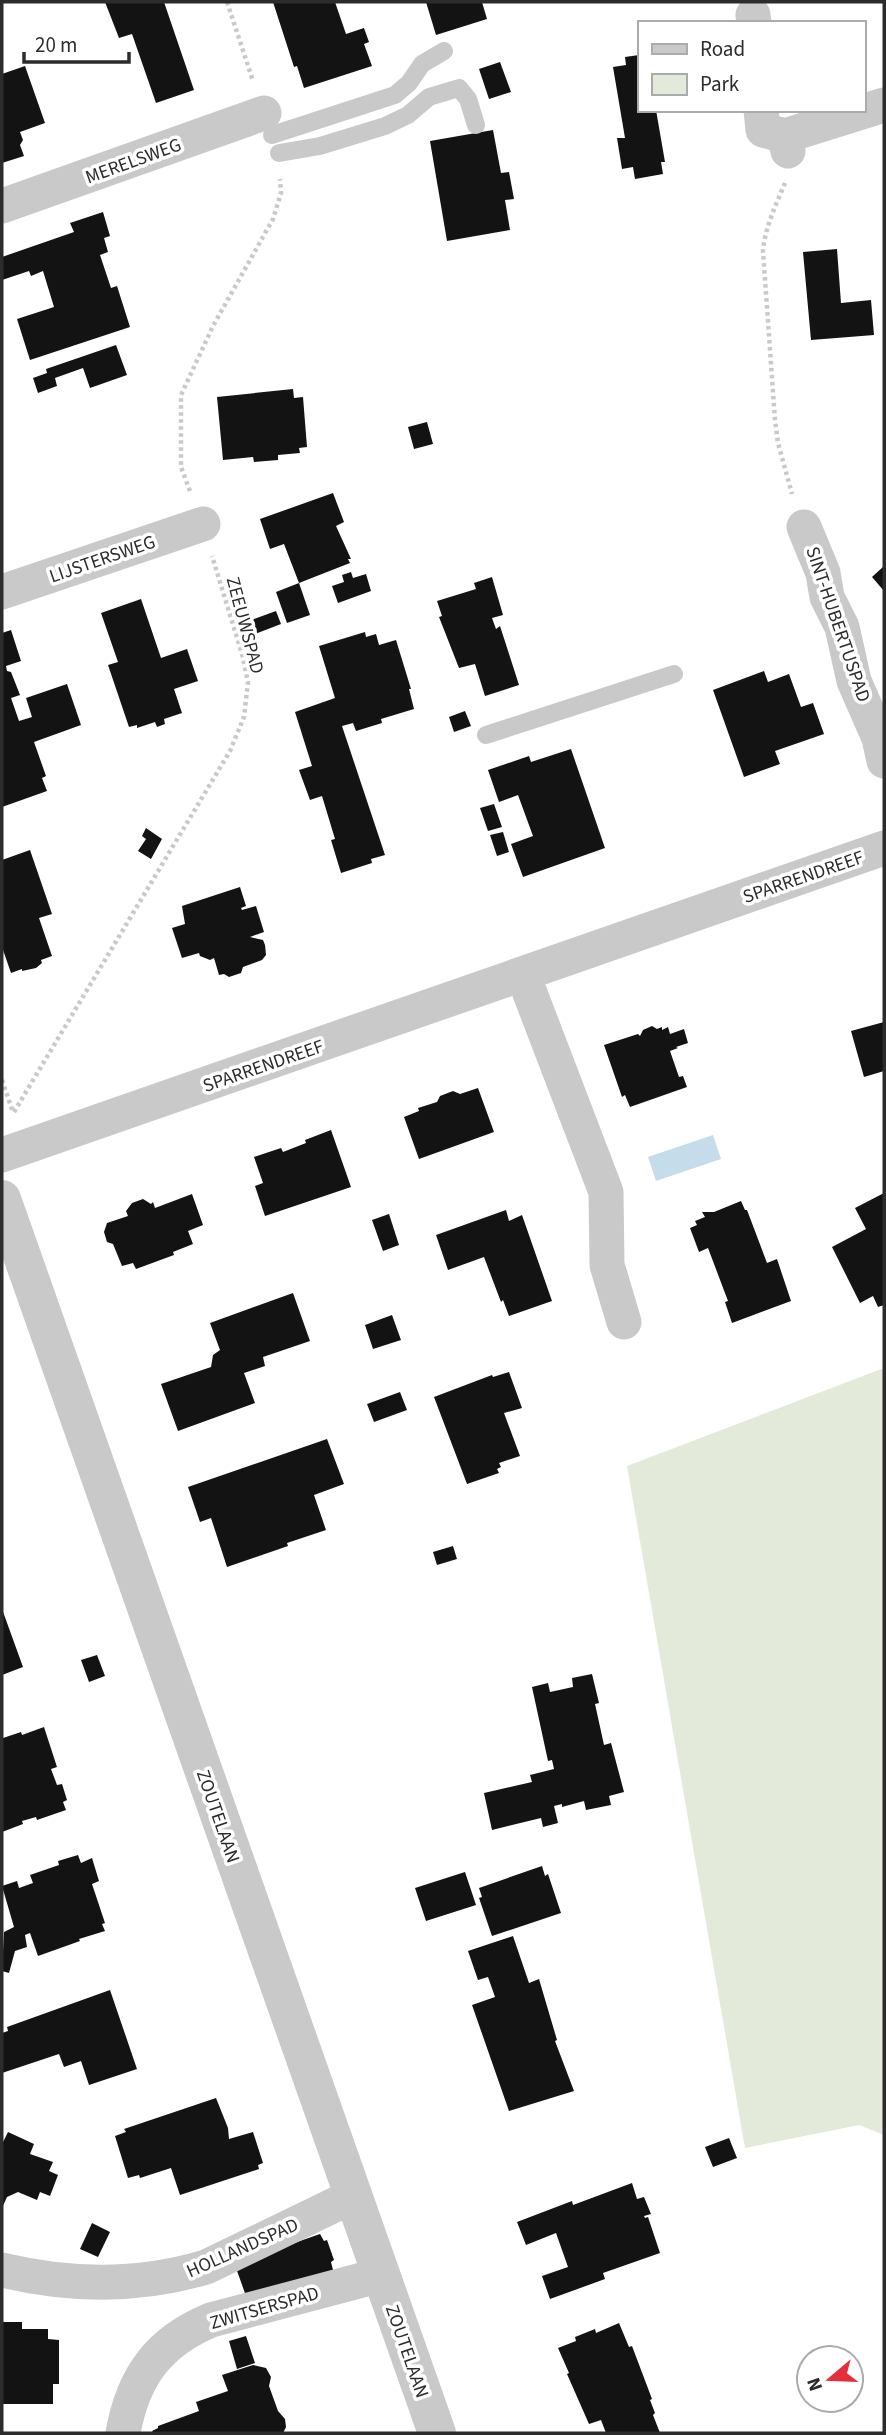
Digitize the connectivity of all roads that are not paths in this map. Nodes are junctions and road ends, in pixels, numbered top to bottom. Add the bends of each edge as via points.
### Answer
1 (444, 51) dead end
2 (884, 105) edge
3 (761, 112) edge
4 (268, 124) joint
5 (476, 125) dead end
6 (279, 153) road end
7 (2, 206) edge
8 (203, 524) road end
9 (804, 527) road end
10 (2, 592) edge
11 (674, 674) dead end
12 (486, 735) dead end
13 (884, 761) edge
14 (884, 848) edge
15 (523, 975) junction
16 (2, 1155) edge
17 (2, 1199) edge
18 (624, 1322) dead end
19 (353, 2196) junction
20 (2, 2270) edge
21 (381, 2275) junction
22 (123, 2433) edge
23 (437, 2433) edge

1 - 4 lane via 422,64 395,95
2 - 3 street via 787,144 763,130
4 - 7 street, MERELSWEG
5 - 6 lane via 468,99 459,88 429,97 385,126
8 - 10 street, LIJSTERSWEG
9 - 13 street, SINT-HUBERTUSPAD via 842,627 854,681
11 - 12 lane
14 - 15 street, SPARRENDREEF
15 - 16 street, SPARRENDREEF
15 - 18 street via 606,1192 607,1265
17 - 19 street, ZOUTELAAN
19 - 20 street, HOLLANDSPAD via 206,2267 184,2273 71,2282
19 - 21 street, ZOUTELAAN
21 - 22 street, ZWITSERSPAD via 187,2330 153,2360 139,2380
21 - 23 street, ZOUTELAAN

